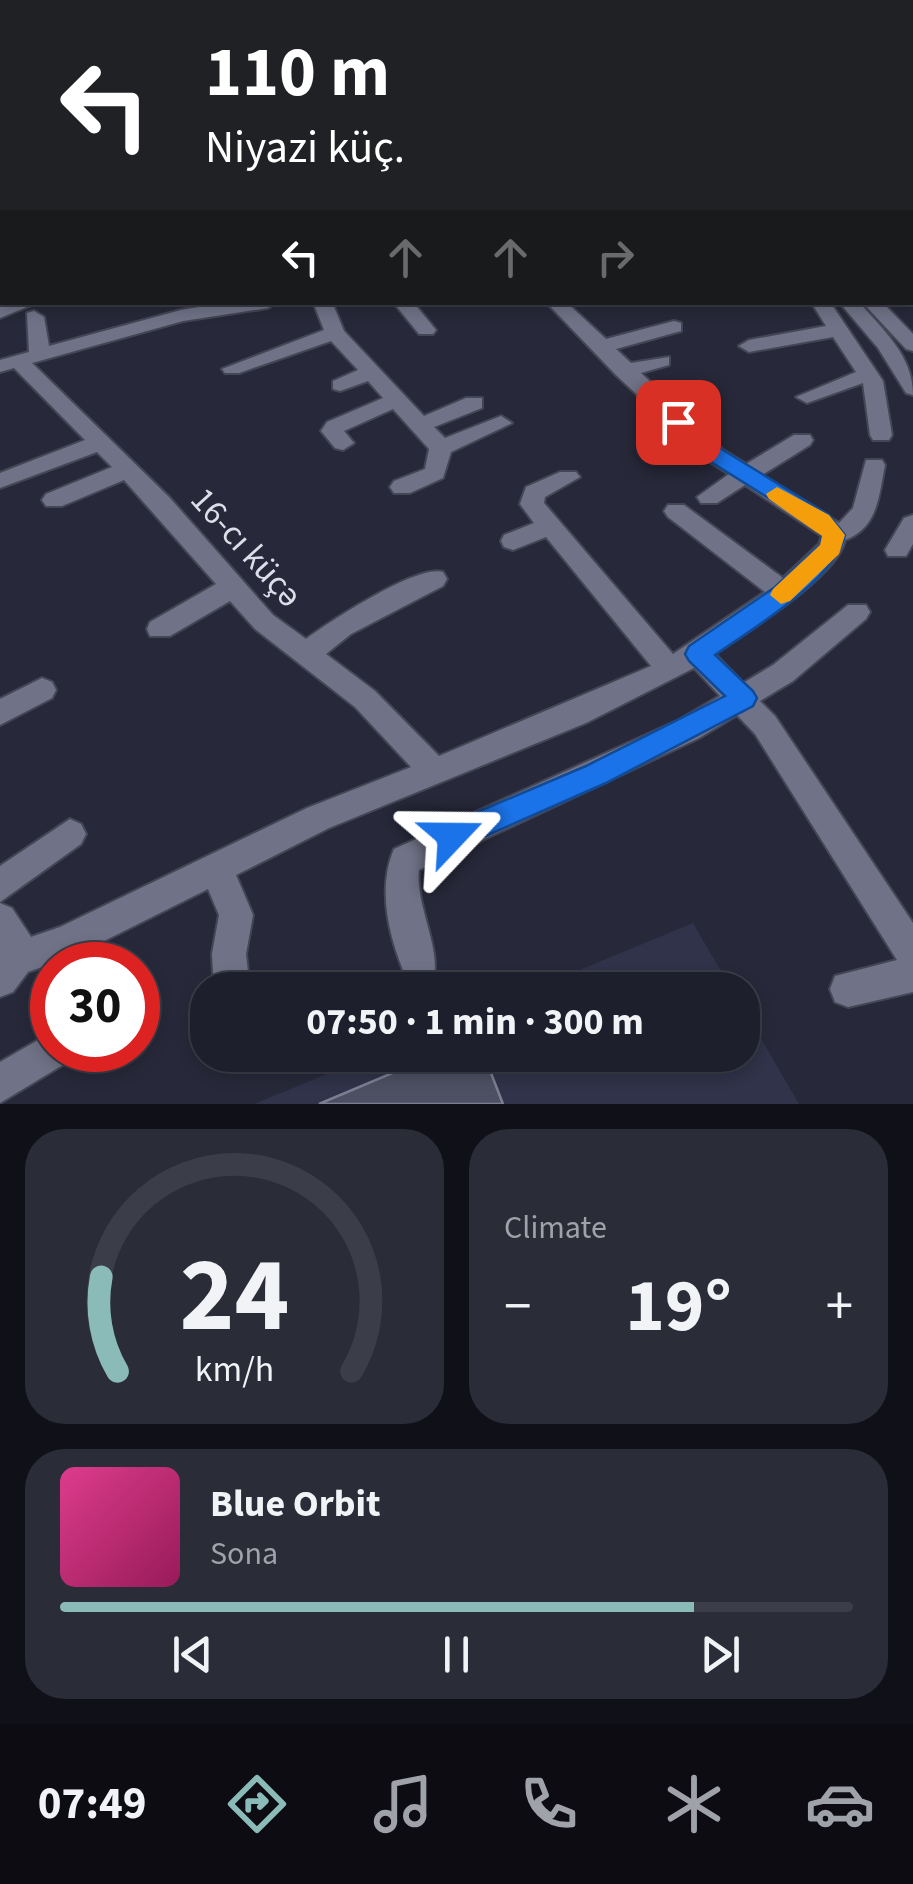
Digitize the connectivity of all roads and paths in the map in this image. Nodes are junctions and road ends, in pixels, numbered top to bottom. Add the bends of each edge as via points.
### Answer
1 (230, 305) edge
2 (323, 305) edge
3 (405, 305) edge
4 (558, 305) edge
5 (822, 305) edge
6 (851, 305) edge
7 (874, 305) edge
8 (179, 309) edge
9 (32, 310) edge
10 (0, 312) edge
11 (674, 327) dead end
12 (426, 330) dead end
13 (837, 330) junction
14 (335, 333) junction
15 (913, 345) edge
16 (600, 346) junction
17 (749, 346) dead end
18 (662, 360) dead end
19 (19, 361) edge
20 (232, 369) dead end
21 (623, 370) junction
22 (372, 372) junction
23 (869, 374) junction
24 (340, 385) dead end
25 (913, 388) edge
26 (807, 396) dead end
27 (398, 400) junction
28 (474, 402) dead end
29 (500, 423) dead end
30 (421, 425) junction
31 (881, 434) dead end
32 (802, 440) dead end
33 (99, 443) junction
34 (343, 443) dead end
35 (441, 448) junction
36 (874, 465) dead end
37 (127, 470) junction
38 (748, 476) junction
39 (568, 477) dead end
40 (3, 481) dead end
41 (402, 488) dead end
42 (709, 497) dead end
43 (54, 500) dead end
44 (676, 511) dead end
45 (913, 524) edge
46 (550, 526) junction
47 (834, 535) junction
48 (513, 541) dead end
49 (897, 550) dead end
50 (434, 579) dead end
51 (231, 588) junction
52 (784, 593) junction
53 (856, 612) dead end
54 (160, 629) dead end
55 (307, 654) junction
56 (698, 654) junction
57 (670, 670) junction
58 (42, 690) dead end
59 (744, 698) junction
60 (0, 713) edge
61 (432, 770) junction
62 (70, 834) dead end
63 (216, 867) junction
64 (0, 886) edge
65 (0, 920) edge
66 (913, 954) edge
67 (8, 969) edge
68 (420, 970) dead end
69 (230, 972) edge
70 (913, 974) edge
71 (848, 989) dead end
72 (30, 1065) edge
73 (0, 1084) edge

1 - 8 street
2 - 14 street
3 - 12 street
4 - 16 street
5 - 13 street
6 - 25 street
7 - 15 street
8 - 19 street
9 - 10 street
9 - 19 street
11 - 16 street
13 - 17 street
13 - 23 street
14 - 20 street
14 - 22 street
16 - 21 street
18 - 21 street
19 - 33 street, 16-cı küçə
21 - 38 street
22 - 24 street
22 - 27 street
23 - 26 street
23 - 31 street
27 - 30 street
27 - 34 street via 334,428
28 - 30 street
29 - 35 street
30 - 35 street
32 - 38 street
33 - 37 street, 16-cı küçə
33 - 40 street
35 - 41 street via 435,473
36 - 47 street via 868,506 852,528
37 - 43 street
37 - 51 street, 16-cı küçə
38 - 42 street
38 - 47 street
39 - 46 street via 531,497
44 - 52 street
45 - 49 street
46 - 48 street
46 - 57 street
47 - 52 street via 831,548
50 - 55 street via 342,627
51 - 54 street
51 - 55 street, 16-cı küçə
52 - 56 street
53 - 59 street
55 - 61 street, 16-cı küçə via 365,699
56 - 57 street
56 - 59 street
57 - 61 street
58 - 60 street
59 - 66 street
59 - 68 street via 406,860 401,889
61 - 63 street
62 - 64 street
63 - 67 street
63 - 69 street via 236,915
65 - 67 street via 15,942
70 - 71 street
72 - 73 street

